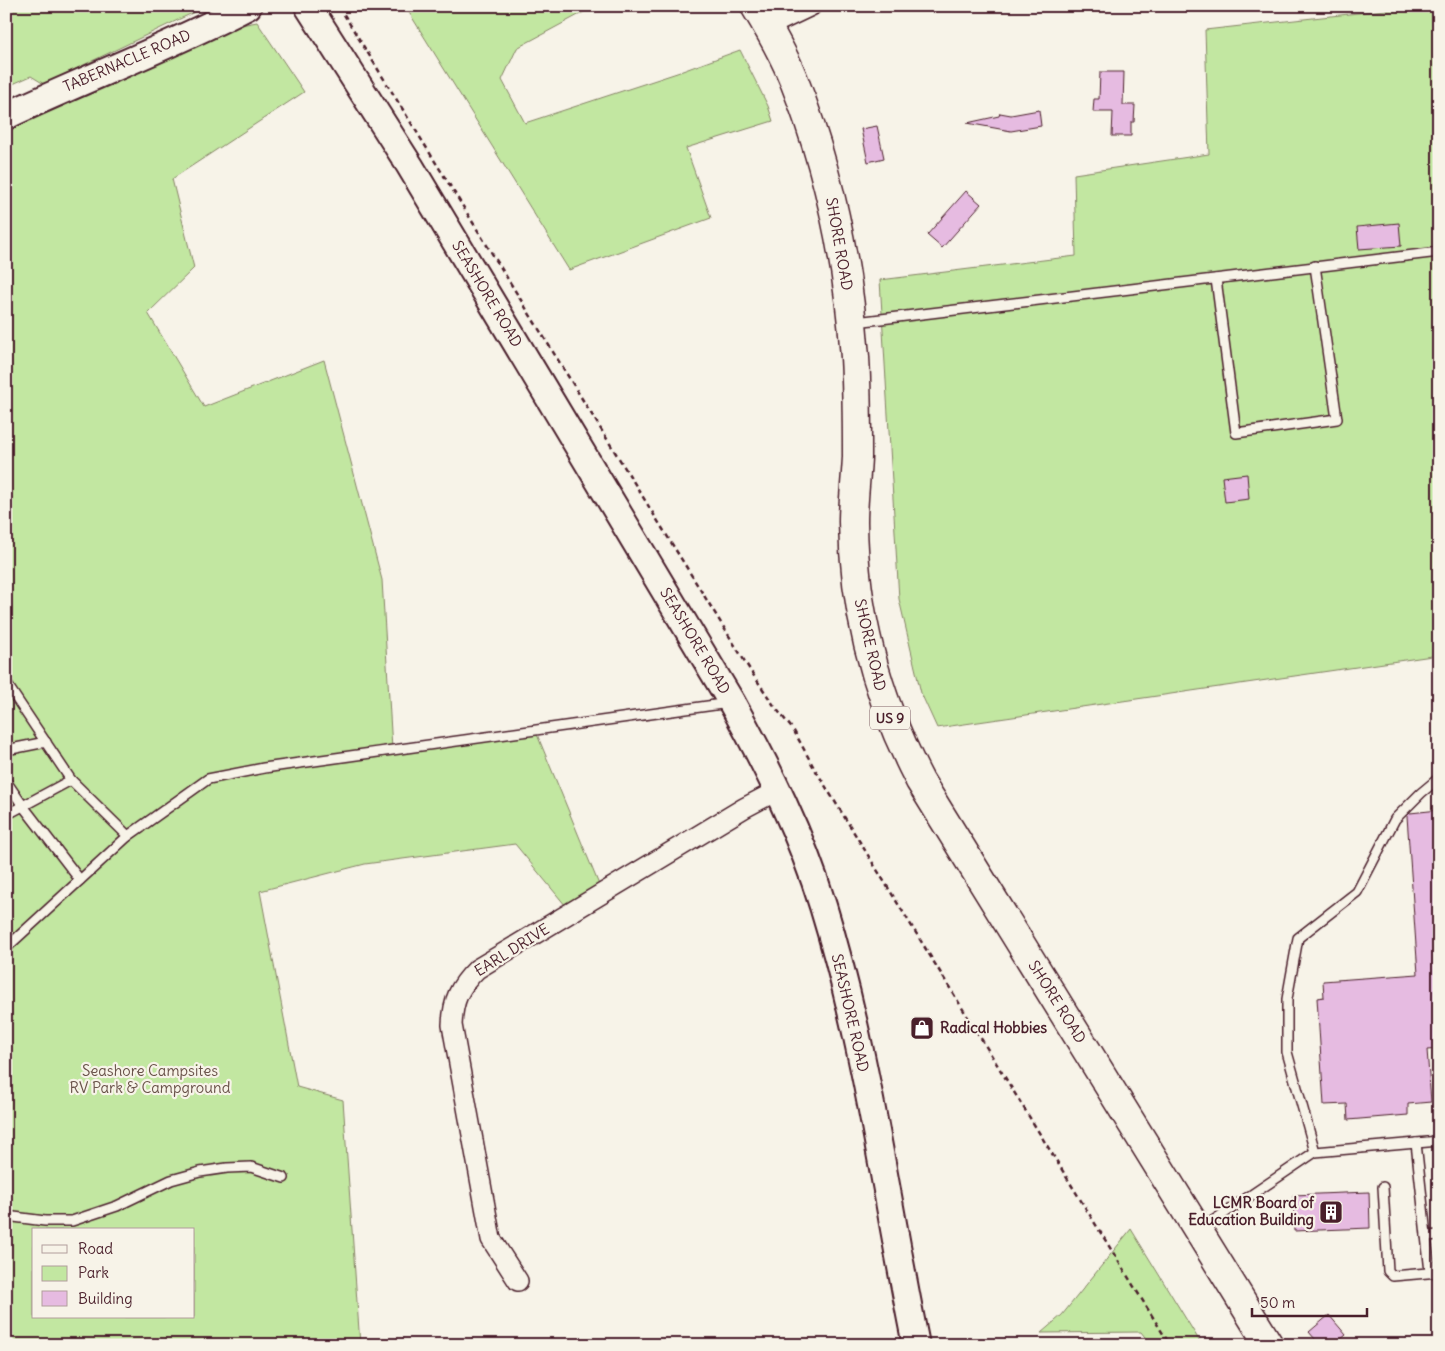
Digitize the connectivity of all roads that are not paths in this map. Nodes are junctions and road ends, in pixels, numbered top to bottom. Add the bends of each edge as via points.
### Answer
1 (248, 6) edge
2 (308, 6) edge
3 (811, 6) edge
4 (761, 16) edge
5 (6, 116) edge
6 (1439, 252) edge
7 (1315, 266) junction
8 (1216, 279) junction
9 (852, 323) junction
10 (6, 683) edge
11 (732, 703) junction
12 (46, 742) junction
13 (6, 750) edge
14 (1439, 778) edge
15 (71, 780) junction
16 (6, 781) edge
17 (778, 790) junction
18 (23, 806) junction
19 (6, 815) edge
20 (128, 836) junction
21 (80, 880) junction
22 (6, 948) edge
23 (1439, 1141) edge
24 (1416, 1143) junction
25 (1315, 1152) junction
26 (284, 1178) dead end
27 (1383, 1187) dead end
28 (6, 1216) edge
29 (1199, 1231) junction
30 (1439, 1235) edge
31 (1426, 1236) junction
32 (1434, 1272) edge
33 (518, 1281) dead end
34 (916, 1345) edge
35 (1269, 1345) edge

1 - 5 street, TABERNACLE ROAD
2 - 11 street, SEASHORE ROAD via 410,166
3 - 4 street
4 - 9 main road, SHORE ROAD / US 9 via 792,76 817,145 839,237
6 - 7 lane
7 - 8 lane
7 - 8 lane via 1337,419 1236,433
8 - 9 lane
9 - 29 main road, SHORE ROAD / US 9 via 857,407 854,557 868,649 890,719 920,781
10 - 12 lane
11 - 17 street, SEASHORE ROAD
11 - 20 lane via 264,768 208,779
12 - 13 lane
12 - 15 lane
14 - 25 lane via 1395,819 1357,892 1298,938 1287,999 1288,1052
15 - 18 lane
15 - 20 lane
16 - 18 lane
17 - 33 street, EARL DRIVE via 477,969 457,994 452,1026 491,1239
17 - 34 street, SEASHORE ROAD via 822,904 836,953 868,1090
18 - 19 lane
18 - 21 lane
20 - 21 lane
21 - 22 lane
23 - 24 lane
24 - 25 lane
24 - 31 lane
25 - 29 lane
26 - 28 lane via 251,1167 200,1172 171,1180 117,1206 72,1221
27 - 32 lane via 1388,1271 1393,1276
29 - 35 main road, SHORE ROAD / US 9
30 - 31 lane
31 - 32 lane

